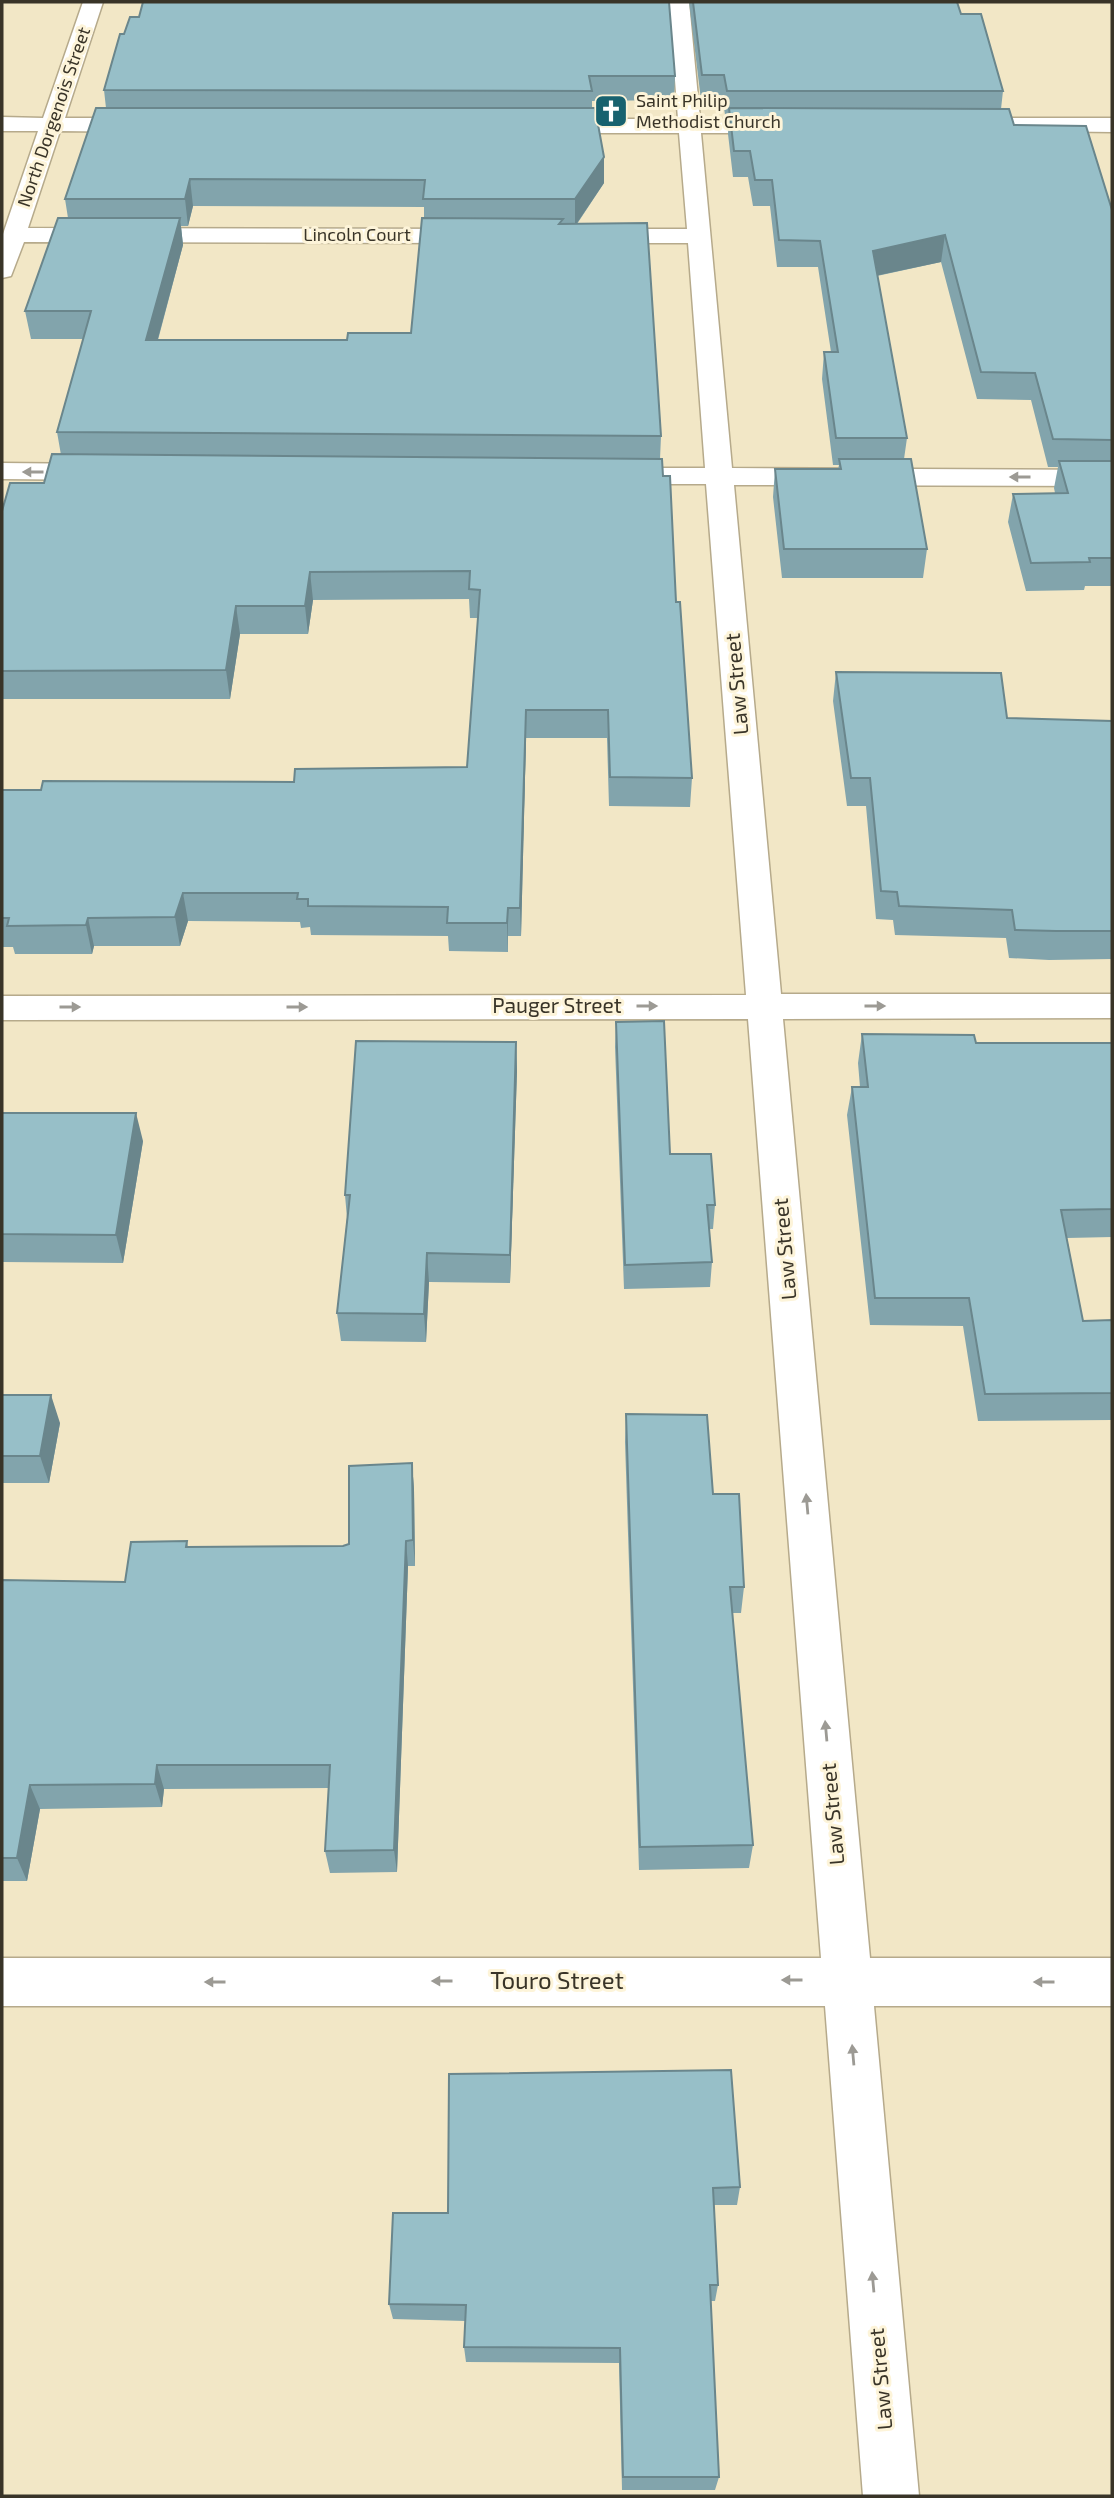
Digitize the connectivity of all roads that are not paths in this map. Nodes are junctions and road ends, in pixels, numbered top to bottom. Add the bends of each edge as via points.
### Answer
1 (93, 2) edge
2 (680, 2) edge
3 (2, 124) edge
4 (52, 124) junction
5 (163, 125) edge
6 (949, 125) edge
7 (1112, 125) edge
8 (524, 126) edge
9 (690, 126) junction
10 (799, 126) edge
11 (14, 235) junction
12 (490, 236) edge
13 (574, 236) edge
14 (699, 236) junction
15 (2, 271) edge
16 (2, 471) edge
17 (126, 472) edge
18 (595, 476) edge
19 (720, 477) junction
20 (1112, 478) edge
21 (764, 1006) junction
22 (1112, 1006) edge
23 (2, 1008) edge
24 (847, 1980) junction
25 (2, 1982) edge
26 (1112, 1982) edge
27 (891, 2496) edge

1 - 4 street, North Dorgenois Street
2 - 9 street, Law Street
3 - 4 street
4 - 5 street
4 - 11 street, North Dorgenois Street
6 - 7 street
8 - 9 street
9 - 10 street
9 - 14 street, Law Street
11 - 12 street, Lincoln Court
11 - 15 street, North Dorgenois Street
13 - 14 street
14 - 19 street, Law Street
17 -> 16 street
18 - 19 street
20 -> 19 street
19 - 21 street, Law Street
21 -> 22 street, Pauger Street
23 -> 21 street, Pauger Street
24 -> 21 street, Law Street
24 -> 25 street, Touro Street
26 -> 24 street, Touro Street
27 -> 24 street, Law Street

